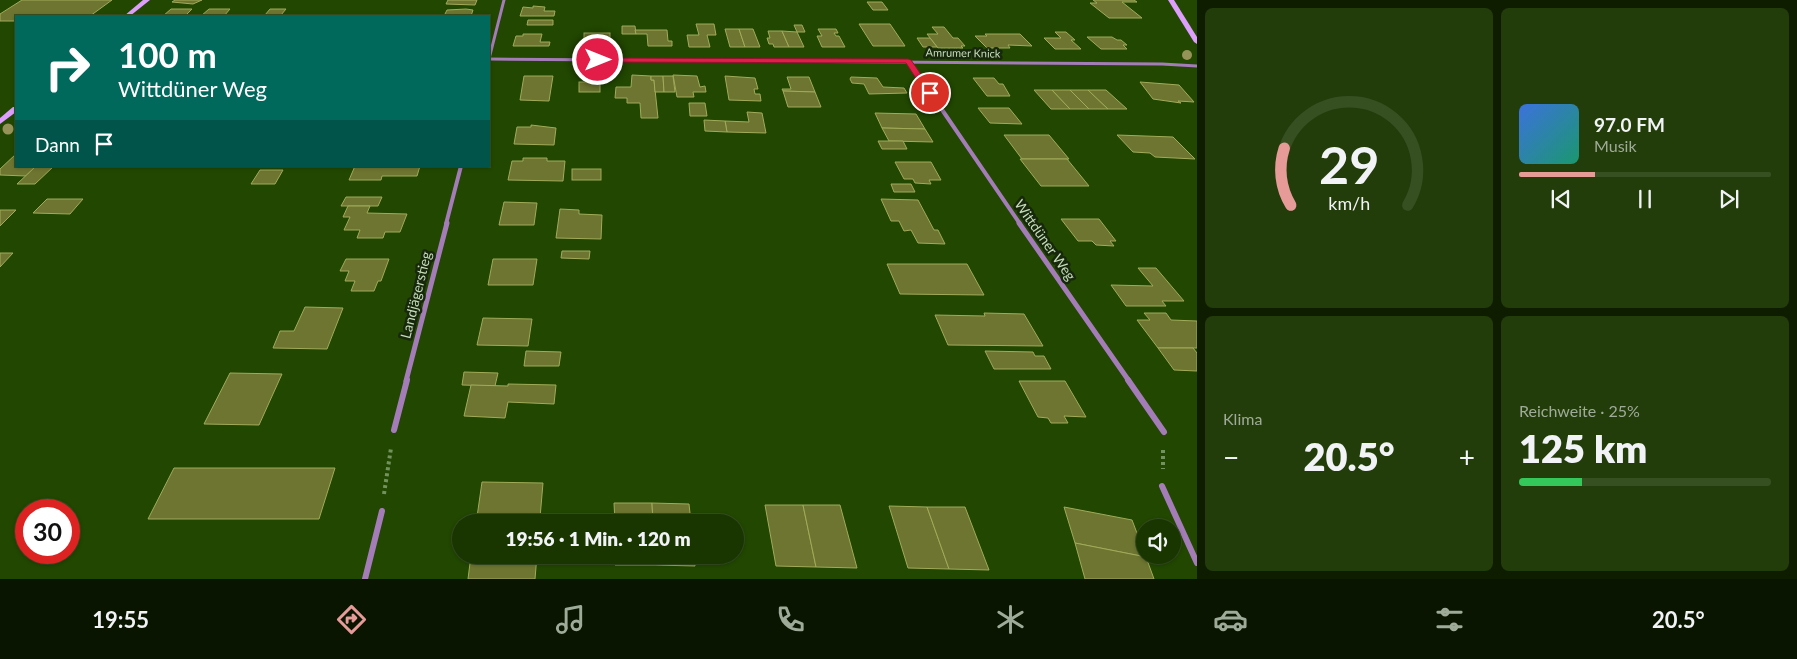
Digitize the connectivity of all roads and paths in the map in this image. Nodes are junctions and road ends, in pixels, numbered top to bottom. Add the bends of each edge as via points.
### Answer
1 (147, 0) edge
2 (504, 0) edge
3 (1171, 0) edge
4 (129, 15) edge
5 (1197, 42) edge
6 (490, 55) edge
7 (490, 59) edge
8 (908, 61) junction
9 (1197, 66) edge
10 (15, 110) edge
11 (0, 122) edge
12 (461, 167) edge
13 (394, 430) joint
14 (1164, 432) joint
15 (1162, 486) joint
16 (382, 512) joint
17 (1197, 563) edge
18 (365, 579) edge

1 - 4 street
2 - 6 street
3 - 5 street
7 - 8 street, Amrumer Knick
8 - 9 street, Amrumer Knick
8 - 14 street, Wittdüner Weg
10 - 11 street
12 - 13 street, Landjägerstieg
13 - 16 path
14 - 15 path
15 - 17 street
16 - 18 street

